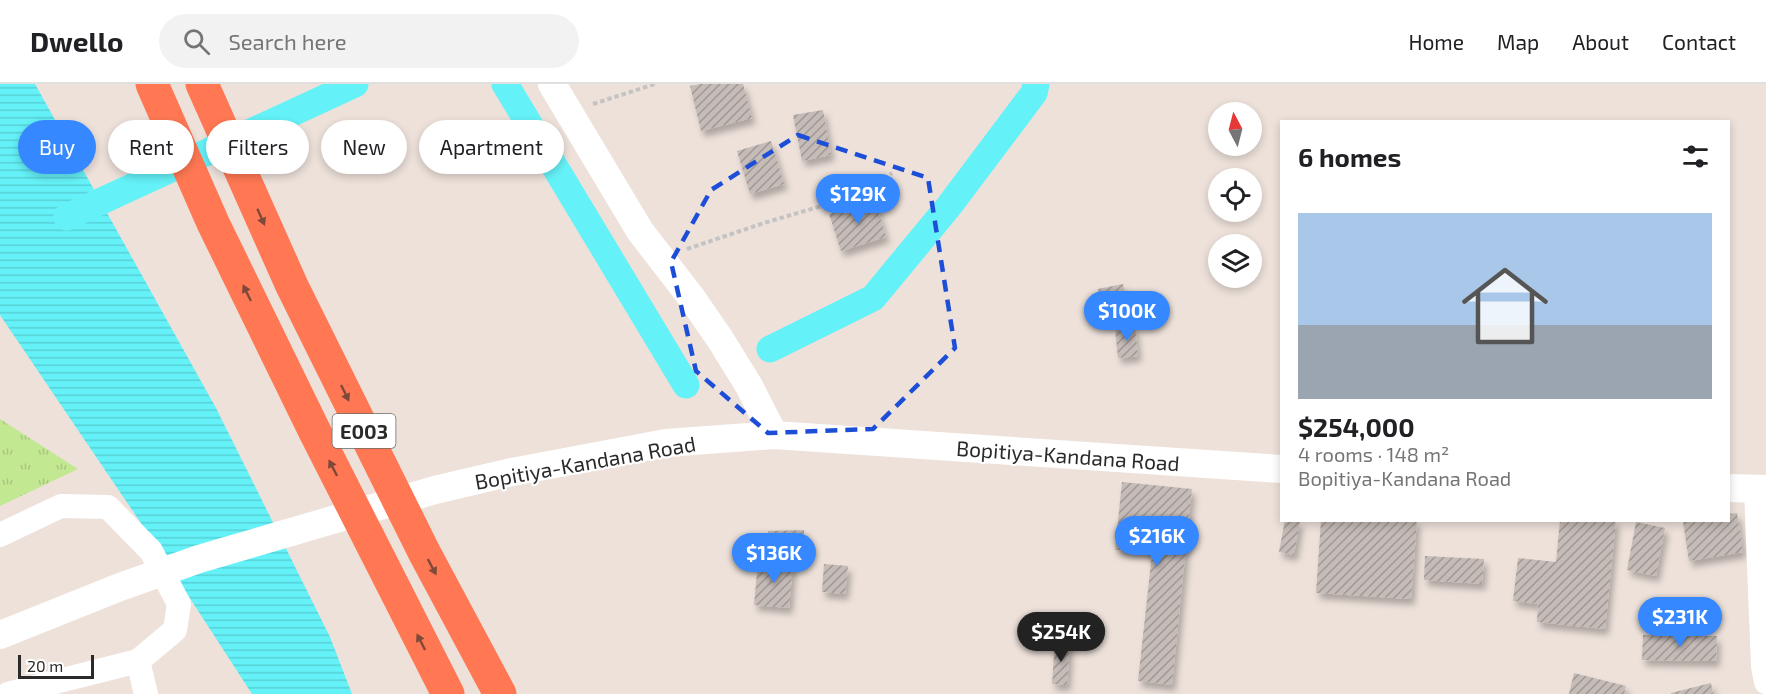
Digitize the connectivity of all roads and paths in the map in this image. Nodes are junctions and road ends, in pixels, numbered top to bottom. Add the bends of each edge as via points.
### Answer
1 (152, 84) edge
2 (202, 84) edge
3 (552, 84) edge
4 (655, 84) edge
5 (569, 112) junction
6 (892, 173) dead end
7 (660, 257) junction
8 (774, 435) junction
9 (1280, 469) edge
10 (1750, 489) edge
11 (0, 535) edge
12 (0, 635) edge
13 (138, 661) junction
14 (1766, 682) edge
15 (15, 693) edge
16 (146, 694) edge
17 (448, 694) edge
18 (500, 694) edge

17 -> 1 highway, E003 via 320,442
2 -> 18 highway, E003 via 303,307 424,552
3 - 5 street
4 - 5 path
5 - 7 street via 640,231
6 - 7 path via 859,195
7 - 8 street via 720,339
8 - 9 street, Bopitiya-Kandana Road
8 - 12 street, Bopitiya-Kandana Road via 666,443 435,490 199,559
10 - 14 street
11 - 13 street via 61,506 108,507 151,551 179,604 176,630
13 - 15 street
13 - 16 street

